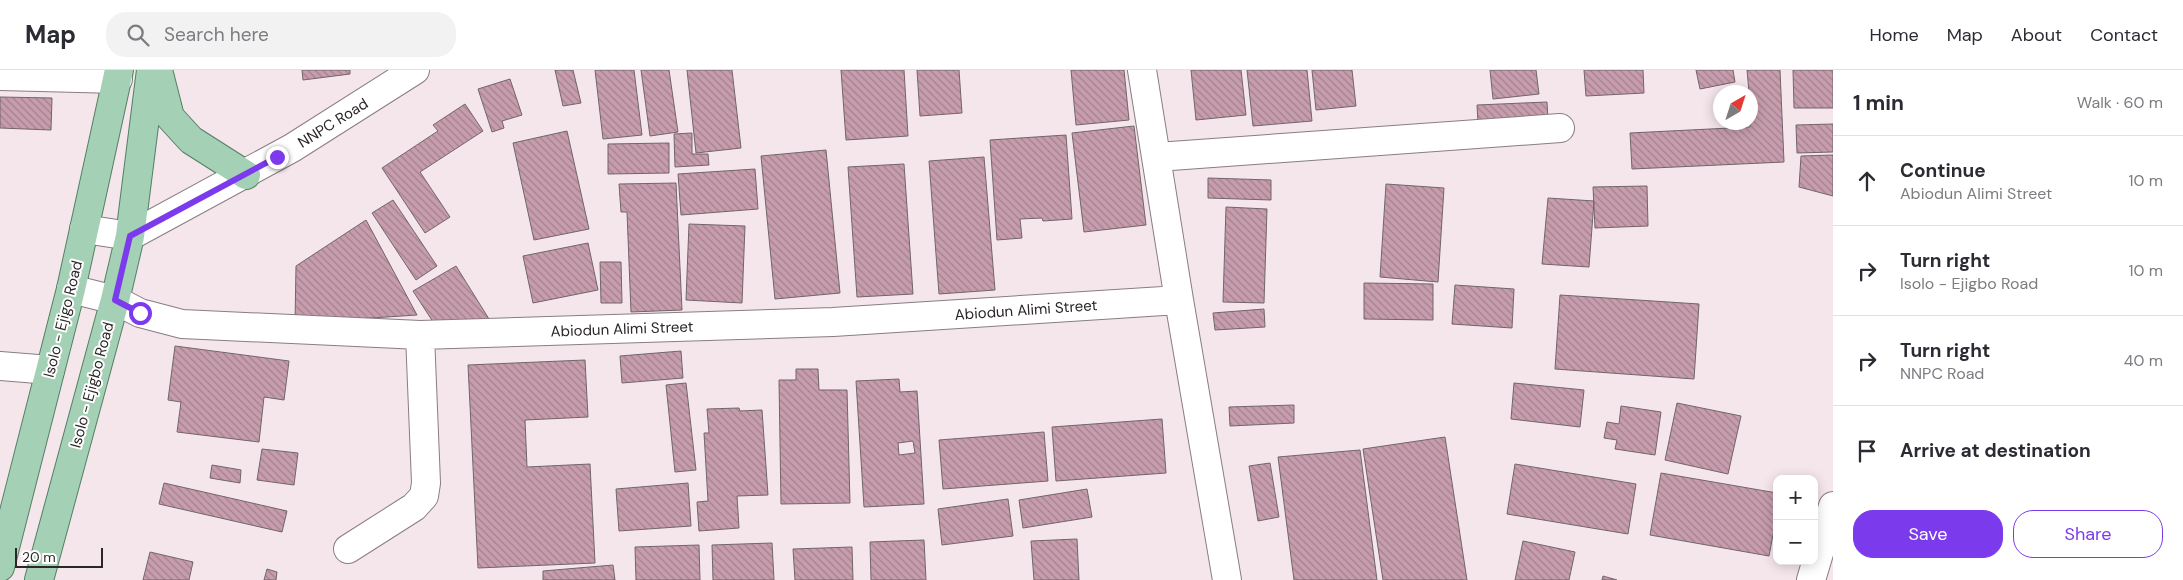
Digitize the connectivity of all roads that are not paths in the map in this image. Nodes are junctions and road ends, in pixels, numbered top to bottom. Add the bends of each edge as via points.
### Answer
1 (151, 70) edge
2 (158, 70) edge
3 (415, 70) edge
4 (1142, 70) edge
5 (118, 75) edge
6 (0, 76) edge
7 (1560, 128) dead end
8 (1157, 157) junction
9 (246, 174) junction
10 (84, 229) junction
11 (130, 236) junction
12 (71, 289) junction
13 (115, 300) junction
14 (1179, 300) junction
15 (420, 335) junction
16 (0, 366) edge
17 (50, 370) junction
18 (1833, 506) edge
19 (348, 549) dead end
20 (0, 567) edge
21 (39, 580) edge
22 (1227, 580) edge
23 (1811, 580) edge

1 - 11 main road, Isolo - Ejigbo Road
2 - 9 main road via 170,117 191,140
3 - 9 street, NNPC Road via 315,135
4 - 8 street
5 - 6 street
5 - 10 main road, Isolo - Ejigo Road
7 - 8 street
8 - 14 street
9 - 11 street, NNPC Road
10 - 11 street
10 - 12 main road, Isolo - Ejigo Road
11 - 13 main road, Isolo - Ejigbo Road
12 - 13 street, Abiodun Alimi Street
12 - 17 main road, Isolo - Ejigo Road
13 - 15 street, Abiodun Alimi Street via 140,313 182,324
13 - 21 main road, Isolo - Ejigbo Road
14 - 15 street, Abiodun Alimi Street via 833,322
14 - 22 street
15 - 19 street via 424,496 414,507
16 - 17 street
17 - 20 main road, Isolo - Ejigo Road
18 - 23 street

